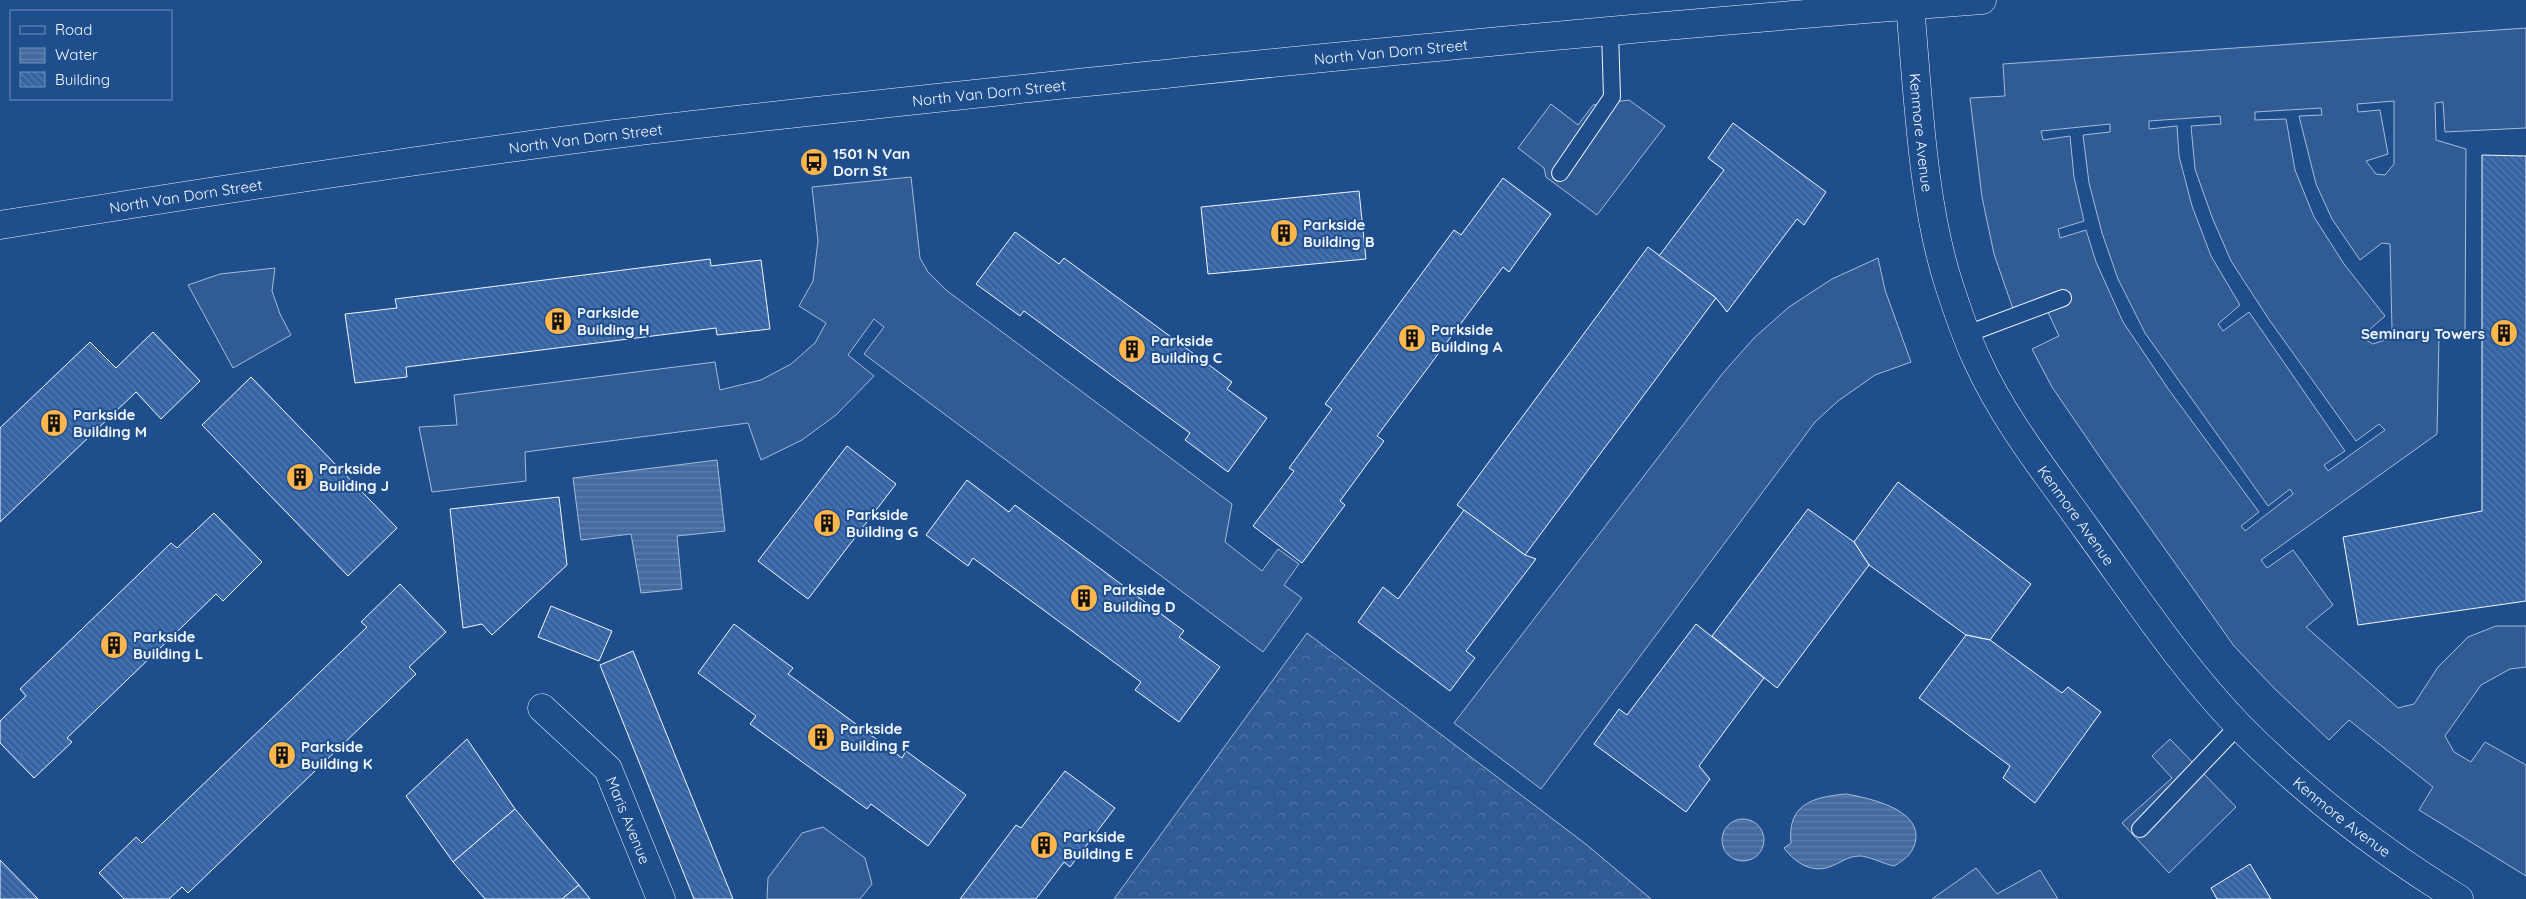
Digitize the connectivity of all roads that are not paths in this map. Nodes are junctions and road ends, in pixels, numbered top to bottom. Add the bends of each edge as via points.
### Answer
1 (1982, 0) edge
2 (1910, 5) junction
3 (1610, 30) junction
4 (1560, 173) dead end
5 (0, 225) edge
6 (2063, 298) dead end
7 (1967, 334) junction
8 (542, 708) dead end
9 (2239, 726) junction
10 (2140, 828) dead end
11 (661, 899) edge
12 (2459, 899) edge

1 - 2 main road, North Van Dorn Street
2 - 3 main road, North Van Dorn Street
2 - 7 main road, Kenmore Avenue via 1920,116 1936,228 1950,286
3 - 4 lane via 1612,97
3 - 5 main road, North Van Dorn Street via 993,92 613,135 233,188
6 - 7 lane
7 - 9 main road, Kenmore Avenue via 1977,360 2014,428 2190,670
8 - 11 main road, Maris Avenue via 608,769
9 - 10 lane
9 - 12 main road, Kenmore Avenue via 2295,780 2354,827

